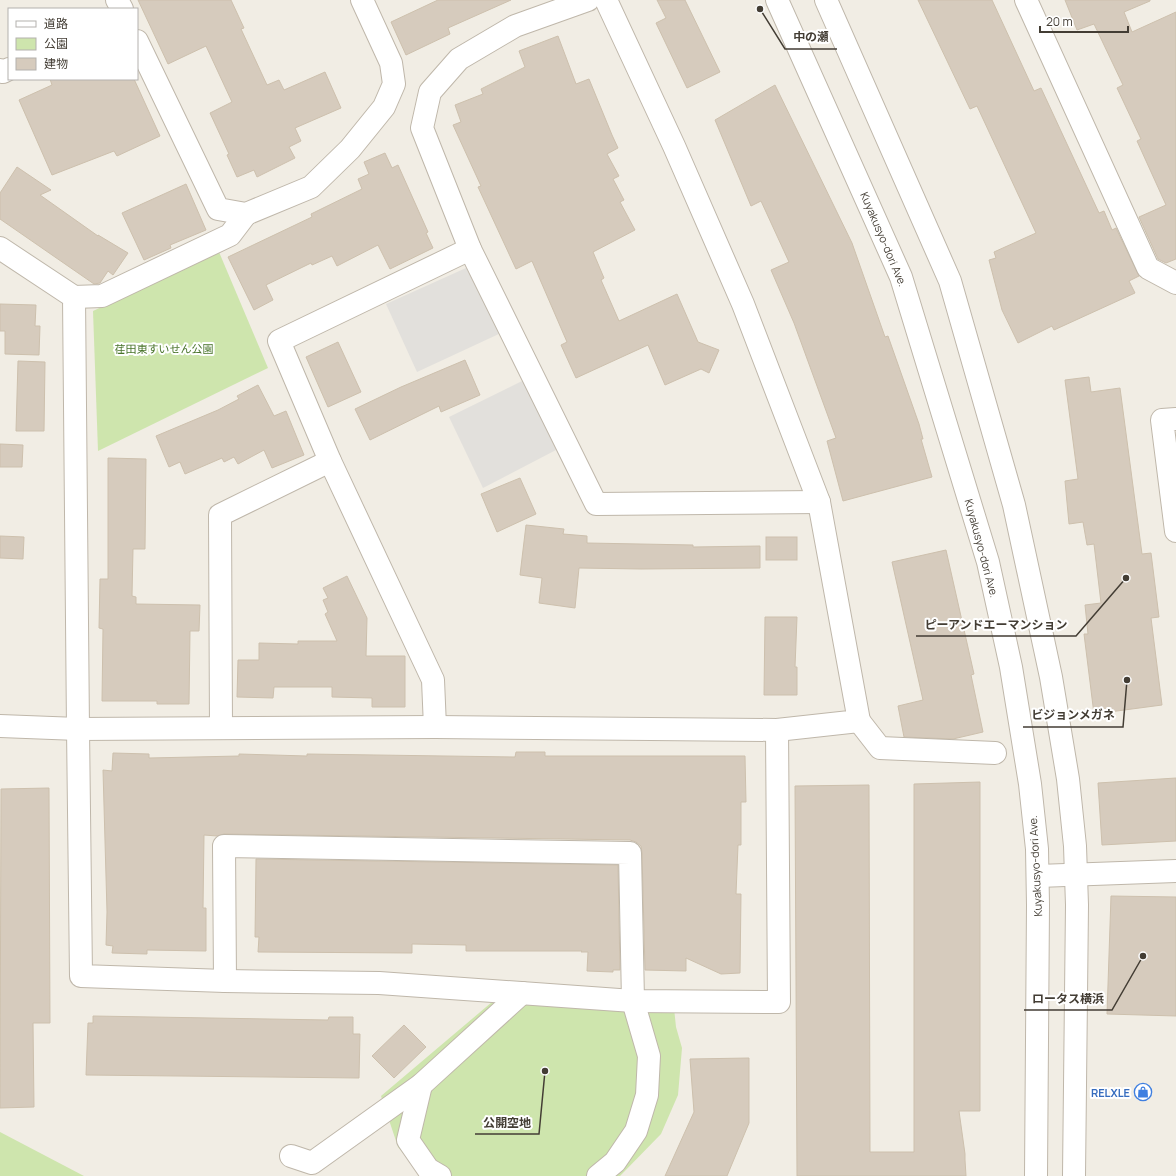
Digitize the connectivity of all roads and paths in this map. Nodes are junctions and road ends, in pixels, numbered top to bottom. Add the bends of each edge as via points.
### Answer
1 (362, 0) edge
2 (588, 0) edge
3 (606, 0) edge
4 (777, 0) edge
5 (826, 0) edge
6 (1026, 0) edge
7 (138, 43) edge
8 (246, 214) junction
9 (0, 248) edge
10 (470, 249) junction
11 (1176, 283) edge
12 (74, 297) junction
13 (1176, 419) edge
14 (330, 461) junction
15 (819, 502) junction
16 (1176, 531) edge
17 (859, 721) junction
18 (0, 726) edge
19 (435, 727) dead end
20 (221, 728) junction
21 (78, 729) junction
22 (777, 730) junction
23 (995, 753) dead end
24 (1176, 871) edge
25 (1076, 875) junction
26 (1038, 876) junction
27 (225, 981) junction
28 (522, 993) junction
29 (633, 1000) junction
30 (421, 1085) junction
31 (291, 1156) dead end
32 (440, 1176) edge
33 (598, 1176) edge
34 (1036, 1176) edge
35 (1074, 1176) edge

1 - 8 street via 391,63 394,84 384,108 350,149 311,187
2 - 10 street via 515,26 459,59 430,92 422,128
3 - 15 street via 674,146 743,304
4 - 26 street, Kuyakusyo-dori Ave. via 902,277 988,562 1011,667 1030,784
5 - 25 street via 950,281 1014,505 1051,677 1068,779
6 - 11 street via 1148,268
7 - 8 street via 218,209
8 - 12 street via 230,235 102,296
9 - 12 street
10 - 14 street via 279,341
10 - 15 street via 596,504
12 - 21 street
13 - 16 street via 1162,420
14 - 19 street via 433,680
14 - 20 street via 220,516
15 - 17 street
17 - 22 street
17 - 23 street via 880,748
18 - 21 street
20 - 21 street
20 - 22 street
21 - 27 street via 82,976
22 - 29 street via 779,1002
24 - 25 street
25 - 26 street
25 - 35 street
26 - 34 street, Kuyakusyo-dori Ave.
27 - 28 street via 379,984
27 - 29 street via 224,846 630,853
28 - 29 street
28 - 30 street
29 - 33 street via 650,1056 647,1095 636,1131 614,1162
30 - 31 street via 312,1163
30 - 32 street via 408,1140 428,1169

